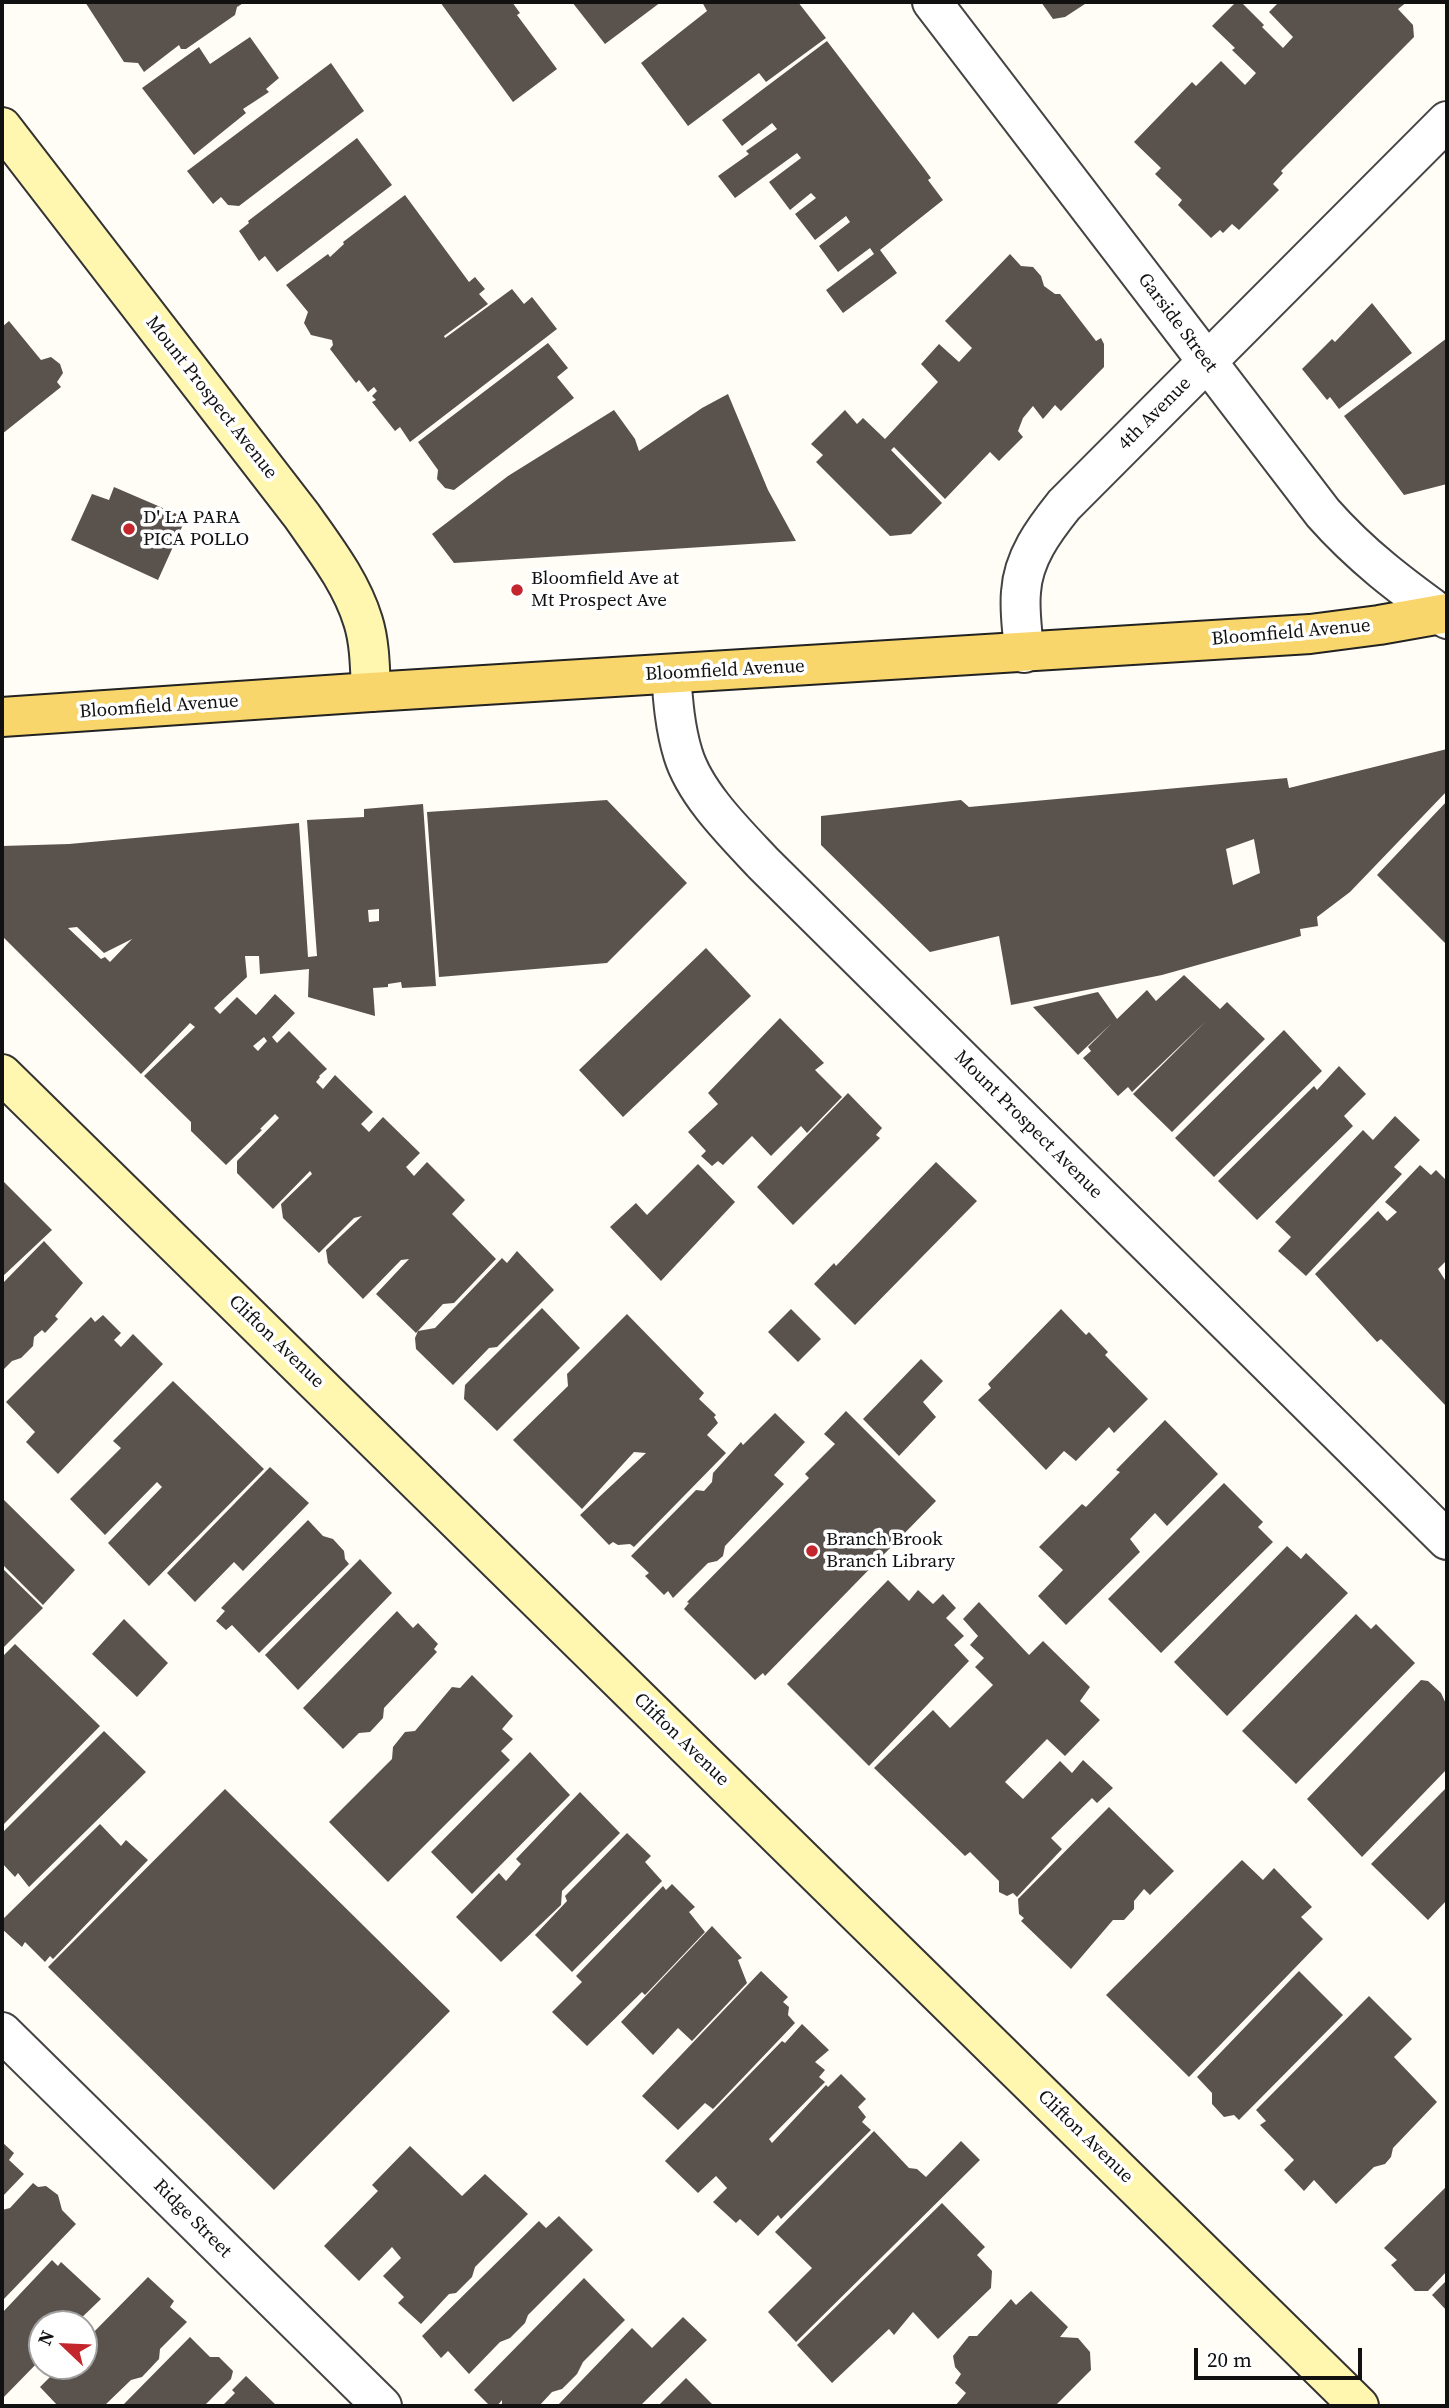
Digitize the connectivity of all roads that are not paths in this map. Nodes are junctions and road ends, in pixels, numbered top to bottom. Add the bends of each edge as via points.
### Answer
1 (932, 2) edge
2 (1447, 121) edge
3 (2, 127) edge
4 (1207, 362) junction
5 (1445, 615) edge
6 (1024, 653) junction
7 (671, 674) junction
8 (370, 692) junction
9 (2, 717) edge
10 (2, 1074) edge
11 (1447, 1541) edge
12 (2, 2032) edge
13 (382, 2406) edge
14 (1359, 2406) edge

1 - 4 street, Garside Street
2 - 4 street, 4th Avenue
3 - 8 main road, Mount Prospect Avenue via 327,551 364,622
4 - 5 street, Garside Street via 1350,544 1409,593
4 - 6 street, 4th Avenue via 1045,529 1028,559 1021,592
5 - 6 main road, Bloomfield Avenue via 1310,634
6 - 7 main road, Bloomfield Avenue
7 - 8 main road, Bloomfield Avenue
7 - 11 street, Mount Prospect Avenue via 674,720 684,757 729,827
8 - 9 main road, Bloomfield Avenue
10 - 14 main road, Clifton Avenue
12 - 13 street, Ridge Street

